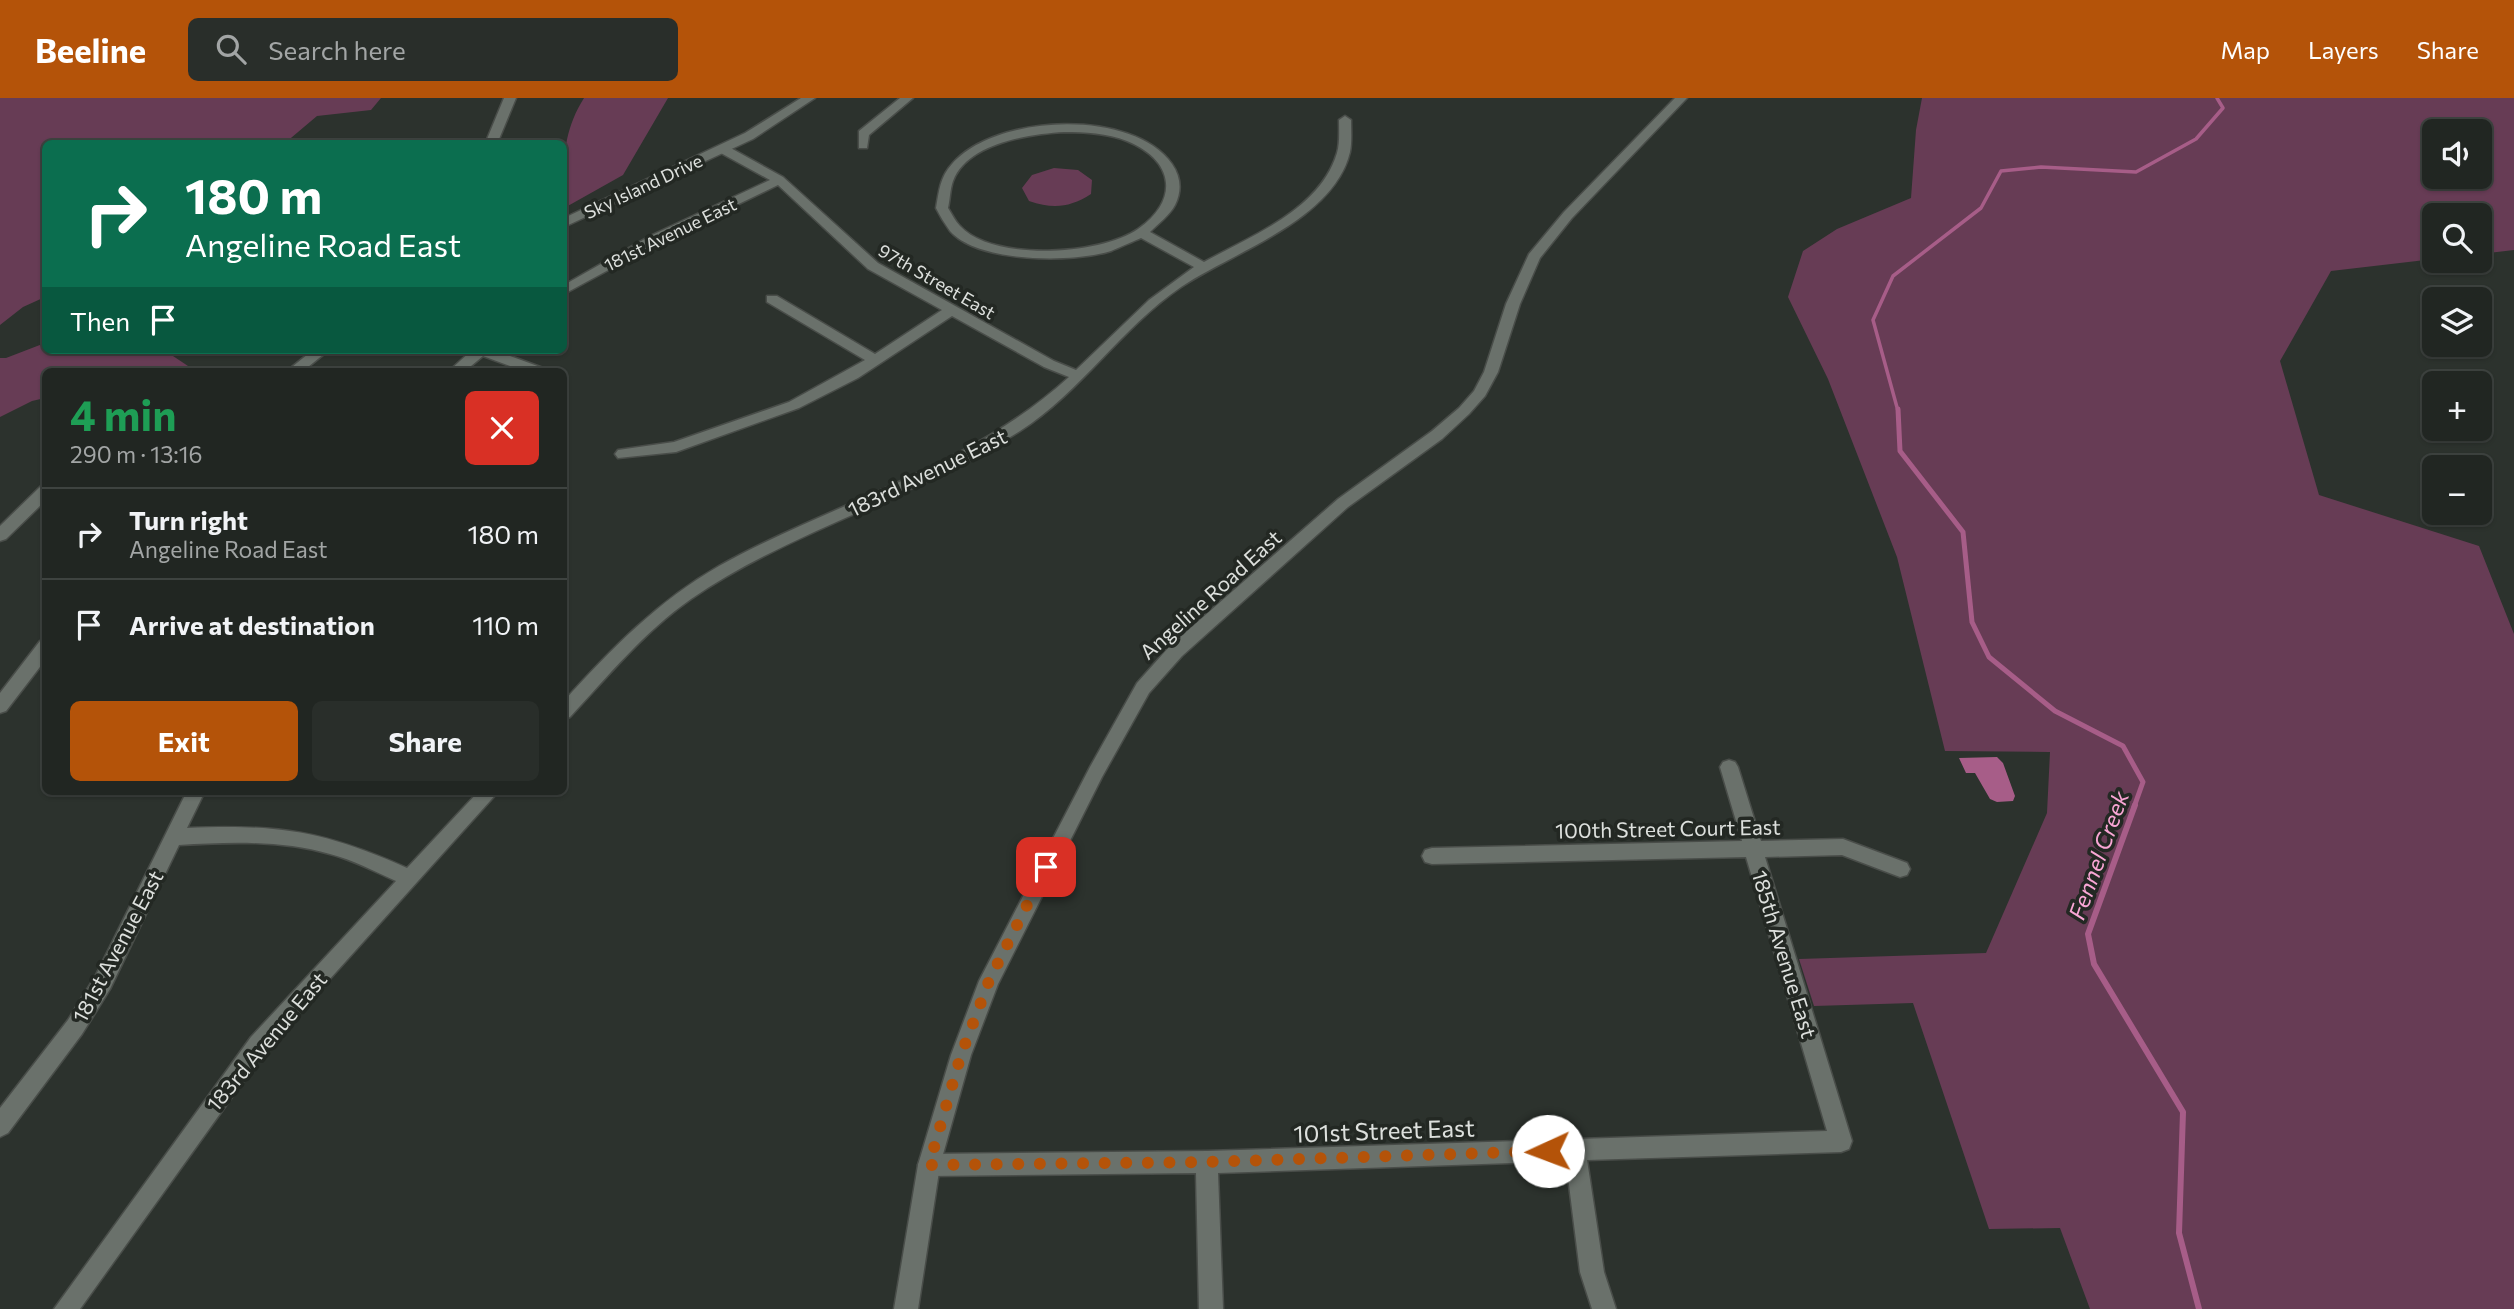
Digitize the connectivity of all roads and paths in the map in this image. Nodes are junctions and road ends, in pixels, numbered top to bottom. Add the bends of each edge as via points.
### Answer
1 (510, 98) edge
2 (809, 98) edge
3 (907, 98) edge
4 (1681, 98) edge
5 (1345, 120) dead end
6 (493, 140) edge
7 (863, 145) dead end
8 (723, 149) junction
9 (779, 180) junction
10 (567, 222) edge
11 (1142, 233) junction
12 (1203, 267) junction
13 (567, 288) edge
14 (772, 299) dead end
15 (952, 310) junction
16 (317, 354) edge
17 (475, 354) edge
18 (491, 354) edge
19 (875, 360) junction
20 (298, 368) edge
21 (459, 368) edge
22 (530, 368) edge
23 (1079, 376) junction
24 (623, 454) dead end
25 (42, 493) edge
26 (0, 535) edge
27 (42, 651) edge
28 (0, 706) edge
29 (567, 709) edge
30 (1729, 767) dead end
31 (194, 795) edge
32 (486, 795) edge
33 (174, 837) junction
34 (1753, 848) junction
35 (1432, 856) dead end
36 (1900, 869) dead end
37 (410, 878) junction
38 (0, 1126) edge
39 (1841, 1141) joint
40 (1575, 1150) junction
41 (1207, 1162) junction
42 (929, 1165) junction
43 (65, 1309) edge
44 (906, 1309) edge
45 (1211, 1309) edge
46 (1604, 1309) edge

1 - 6 street
2 - 8 street, Sky Island Drive
3 - 7 street via 863,134
4 - 42 street, Angeline Road East via 1534,257 1491,372 1464,411 1343,503 1176,651 1143,688 989,981 961,1055
5 - 12 street, 183rd Avenue East via 1343,157 1325,188 1288,220
8 - 9 street, 97th Street East
8 - 10 street, Sky Island Drive
9 - 13 street, 181st Avenue East via 645,244
9 - 15 street, 97th Street East via 865,260
11 - 11 street via 1170,204 1172,176 1163,160 1142,144 1098,130 1047,129 993,142 955,168 942,194 946,215 958,230 1004,252 1040,257 1077,255 1112,247
11 - 12 street
12 - 23 street, 183rd Avenue East via 1154,304
14 - 19 street
15 - 19 street
15 - 23 street, 97th Street East
16 - 20 street
17 - 21 street
18 - 22 street
19 - 24 street via 782,409 676,447
23 - 29 street, 183rd Avenue East via 1041,409 982,448 748,558 694,589 626,645
25 - 26 street
27 - 28 street
30 - 34 street, 185th Avenue East
31 - 33 street, 181st Avenue East
32 - 37 street, 183rd Avenue East
33 - 37 street via 241,834 306,840 354,853
33 - 38 street, 181st Avenue East via 103,982
34 - 35 street, 100th Street Court East
34 - 36 street, 100th Street Court East via 1843,848
34 - 39 street, 185th Avenue East
37 - 43 street, 183rd Avenue East via 258,1044
39 - 40 street, 101st Street East
40 - 41 street, 101st Street East
40 - 46 street via 1592,1272
41 - 42 street, 101st Street East
41 - 45 street
42 - 44 street, Angeline Road East

